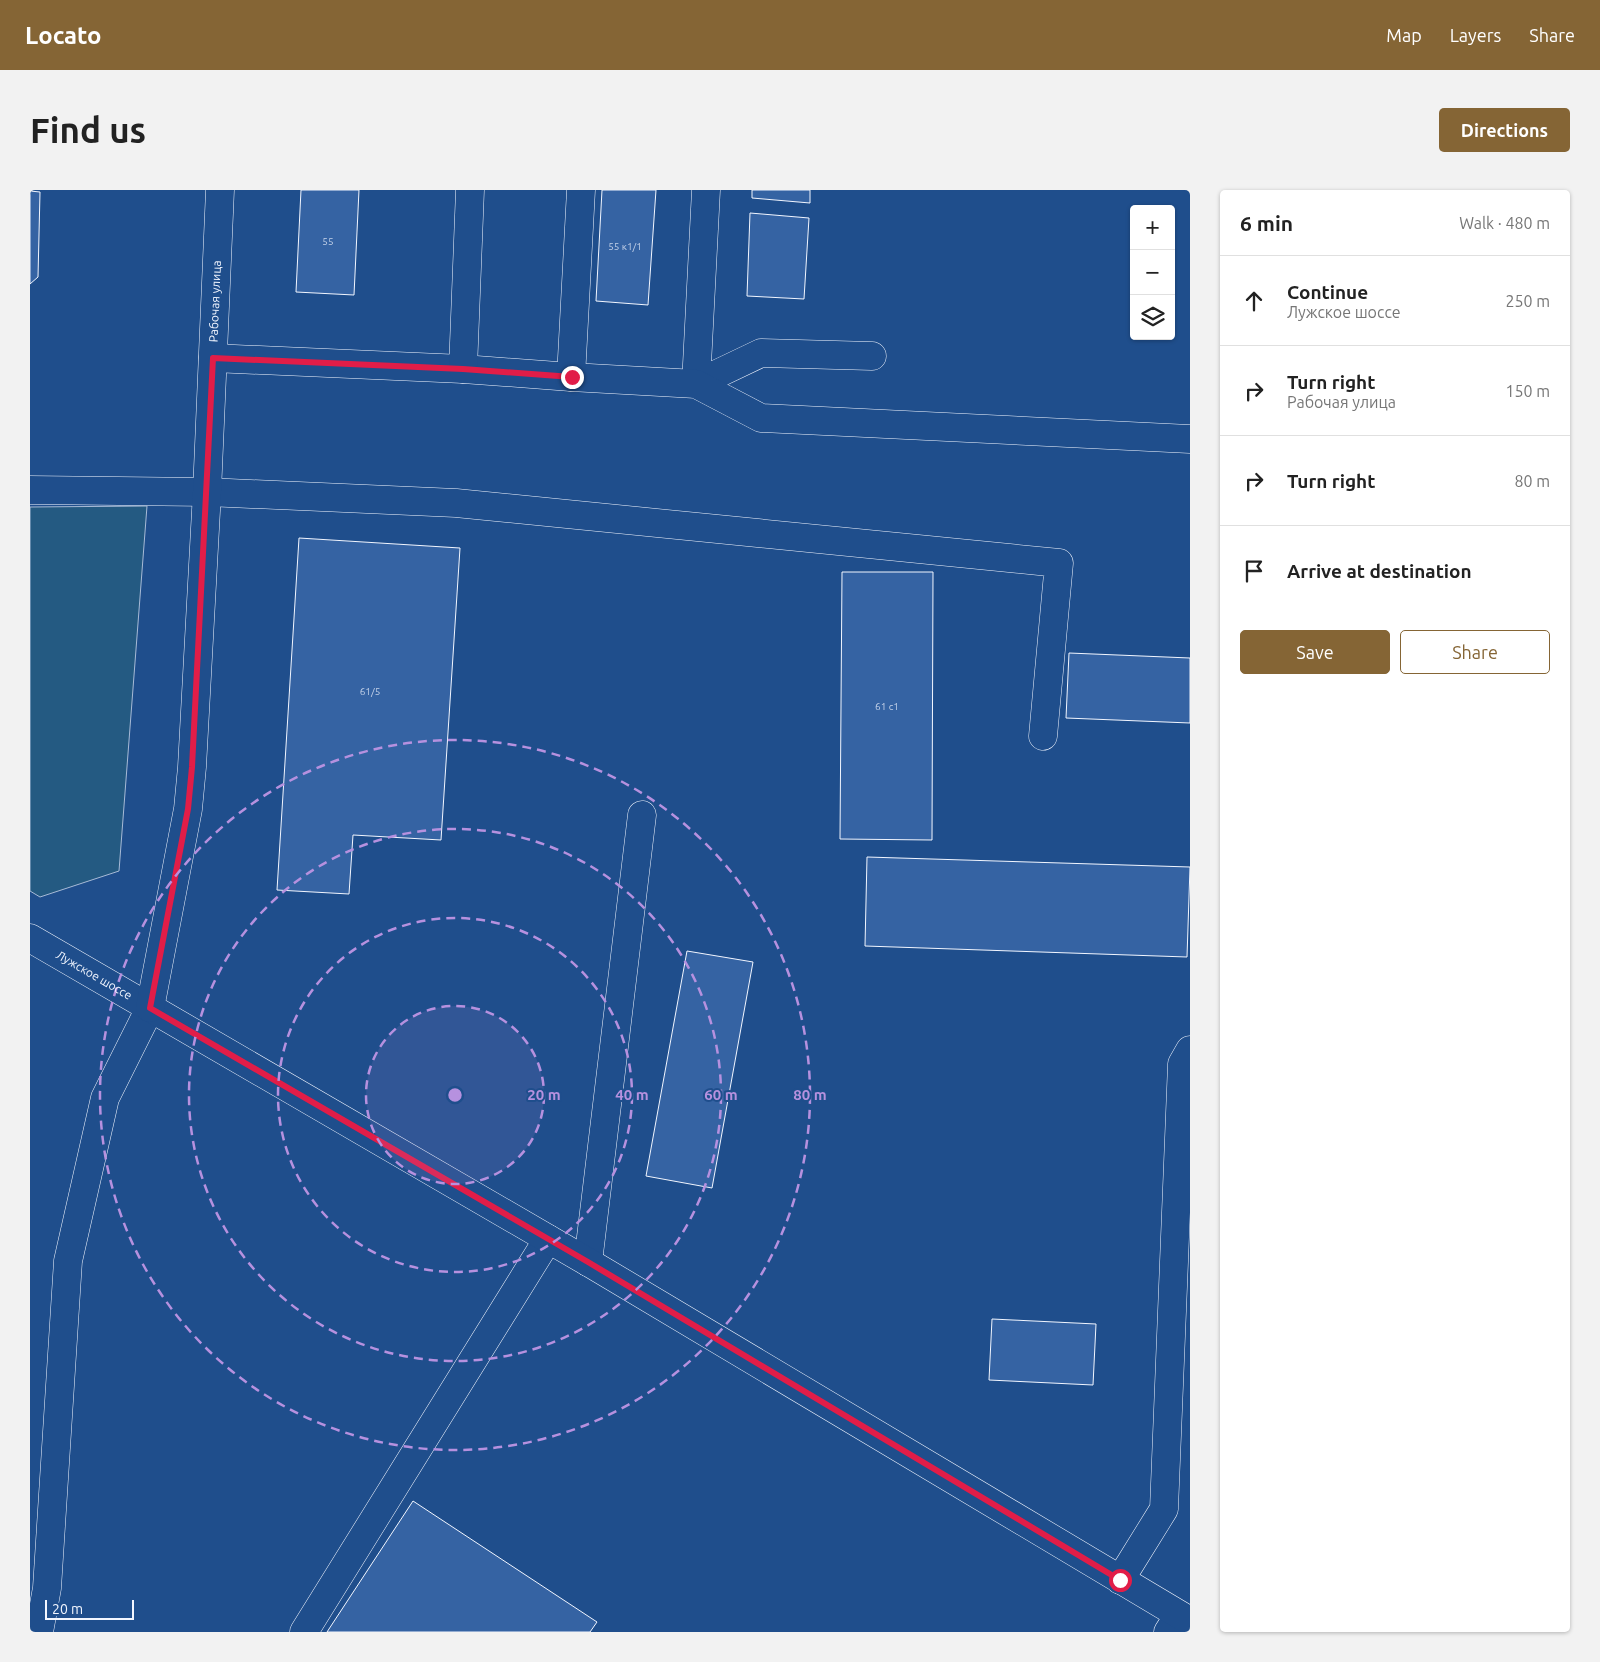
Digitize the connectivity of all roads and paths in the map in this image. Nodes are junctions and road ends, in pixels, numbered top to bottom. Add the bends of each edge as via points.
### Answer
1 (220, 190) edge
2 (470, 190) edge
3 (581, 190) edge
4 (706, 190) edge
5 (872, 356) dead end
6 (213, 358) junction
7 (463, 369) junction
8 (572, 377) junction
9 (696, 384) junction
10 (1190, 439) edge
11 (30, 490) edge
12 (207, 492) junction
13 (1043, 736) dead end
14 (642, 815) dead end
15 (30, 938) edge
16 (150, 1008) junction
17 (1190, 1050) edge
18 (548, 1239) junction
19 (588, 1262) junction
20 (1181, 1312) edge
21 (1120, 1580) junction
22 (47, 1588) junction
23 (30, 1616) edge
24 (1179, 1623) edge
25 (40, 1632) edge
26 (304, 1632) edge

1 - 6 main road, Рабочая улица
2 - 7 main road
3 - 8 main road
4 - 9 main road
5 - 9 main road via 761,353
6 - 7 main road
6 - 12 main road, Рабочая улица
7 - 8 main road
8 - 9 main road
9 - 10 main road via 761,418
11 - 12 main road
12 - 13 main road via 456,503 1059,563
12 - 16 main road, Рабочая улица via 188,809
14 - 19 main road
15 - 16 main road, Лужское шоссе
16 - 18 main road, Лужское шоссе
16 - 22 main road, Рабочая улица via 105,1098 68,1261
17 - 20 main road via 1182,1064
18 - 19 main road, Лужское шоссе
18 - 26 main road
19 - 21 main road, Лужское шоссе
20 - 21 main road via 1164,1510
21 - 24 main road, Лужское шоссе
22 - 23 main road
22 - 25 main road, Рабочая улица

